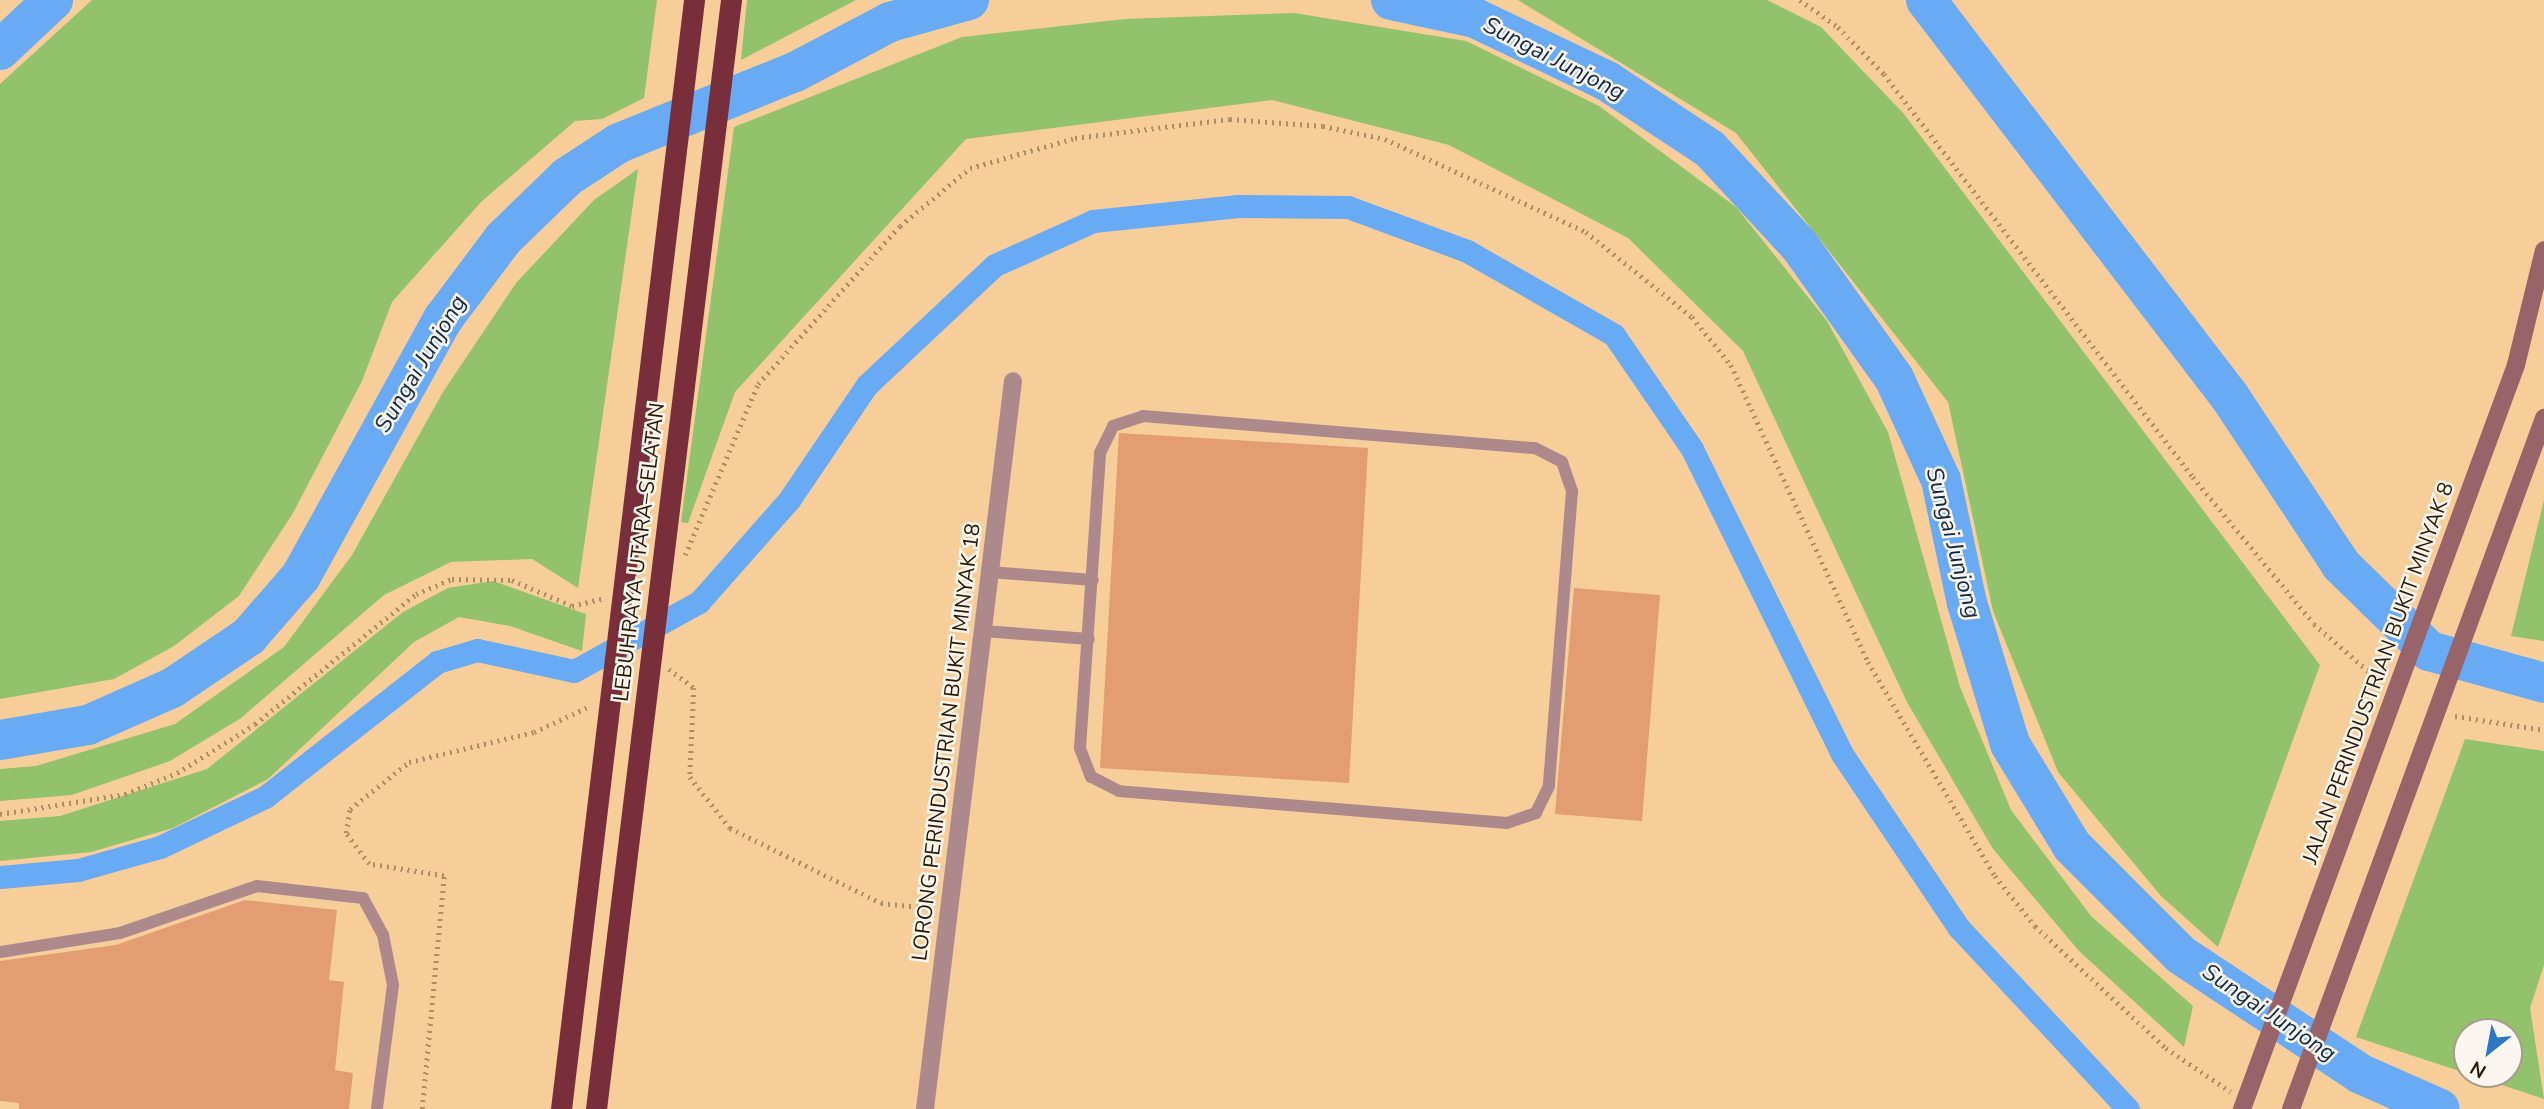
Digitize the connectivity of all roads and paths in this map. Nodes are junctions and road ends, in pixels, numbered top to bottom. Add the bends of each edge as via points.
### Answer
1 (694, 0) edge
2 (731, 0) edge
3 (1800, 0) edge
4 (2544, 250) edge
5 (1013, 381) dead end
6 (2544, 418) edge
7 (676, 563) dead end
8 (990, 572) junction
9 (1093, 580) junction
10 (613, 594) dead end
11 (982, 631) junction
12 (1088, 639) junction
13 (2388, 686) dead end
14 (2447, 713) dead end
15 (2544, 730) edge
16 (0, 814) edge
17 (0, 951) edge
18 (2240, 1102) edge
19 (377, 1109) edge
20 (561, 1109) edge
21 (596, 1109) edge
22 (925, 1109) edge
23 (2291, 1109) edge

1 - 20 highway, LEBUHRAYA UTARA–SELATAN
2 - 21 highway, LEBUHRAYA UTARA–SELATAN
3 - 13 path via 1839,27 1884,74 2193,478 2314,624
4 - 18 street, JALAN PERINDUSTRIAN BUKIT MINYAK 8 via 2516,365
5 - 8 street, LORONG PERINDUSTRIAN BUKIT MINYAK 18
6 - 23 street
7 - 18 path via 690,550 758,384 900,226 971,168 1074,138 1230,120 1323,125 1385,139 1586,232 1692,317 1731,365 1867,662 1995,876 2035,926 2166,1048
8 - 9 lane
8 - 11 street, LORONG PERINDUSTRIAN BUKIT MINYAK 18
9 - 12 lane
9 - 12 lane via 1100,453 1104,438 1127,418 1535,449 1550,453 1570,476 1549,786 1536,813 1522,821 1103,787 1082,764 1080,748
10 - 16 path via 572,606 512,580 452,579 416,594 254,724 177,773 125,794
11 - 12 lane
11 - 22 street, LORONG PERINDUSTRIAN BUKIT MINYAK 18
14 - 15 path
17 - 19 lane via 120,933 257,887 363,898 383,934 393,985

